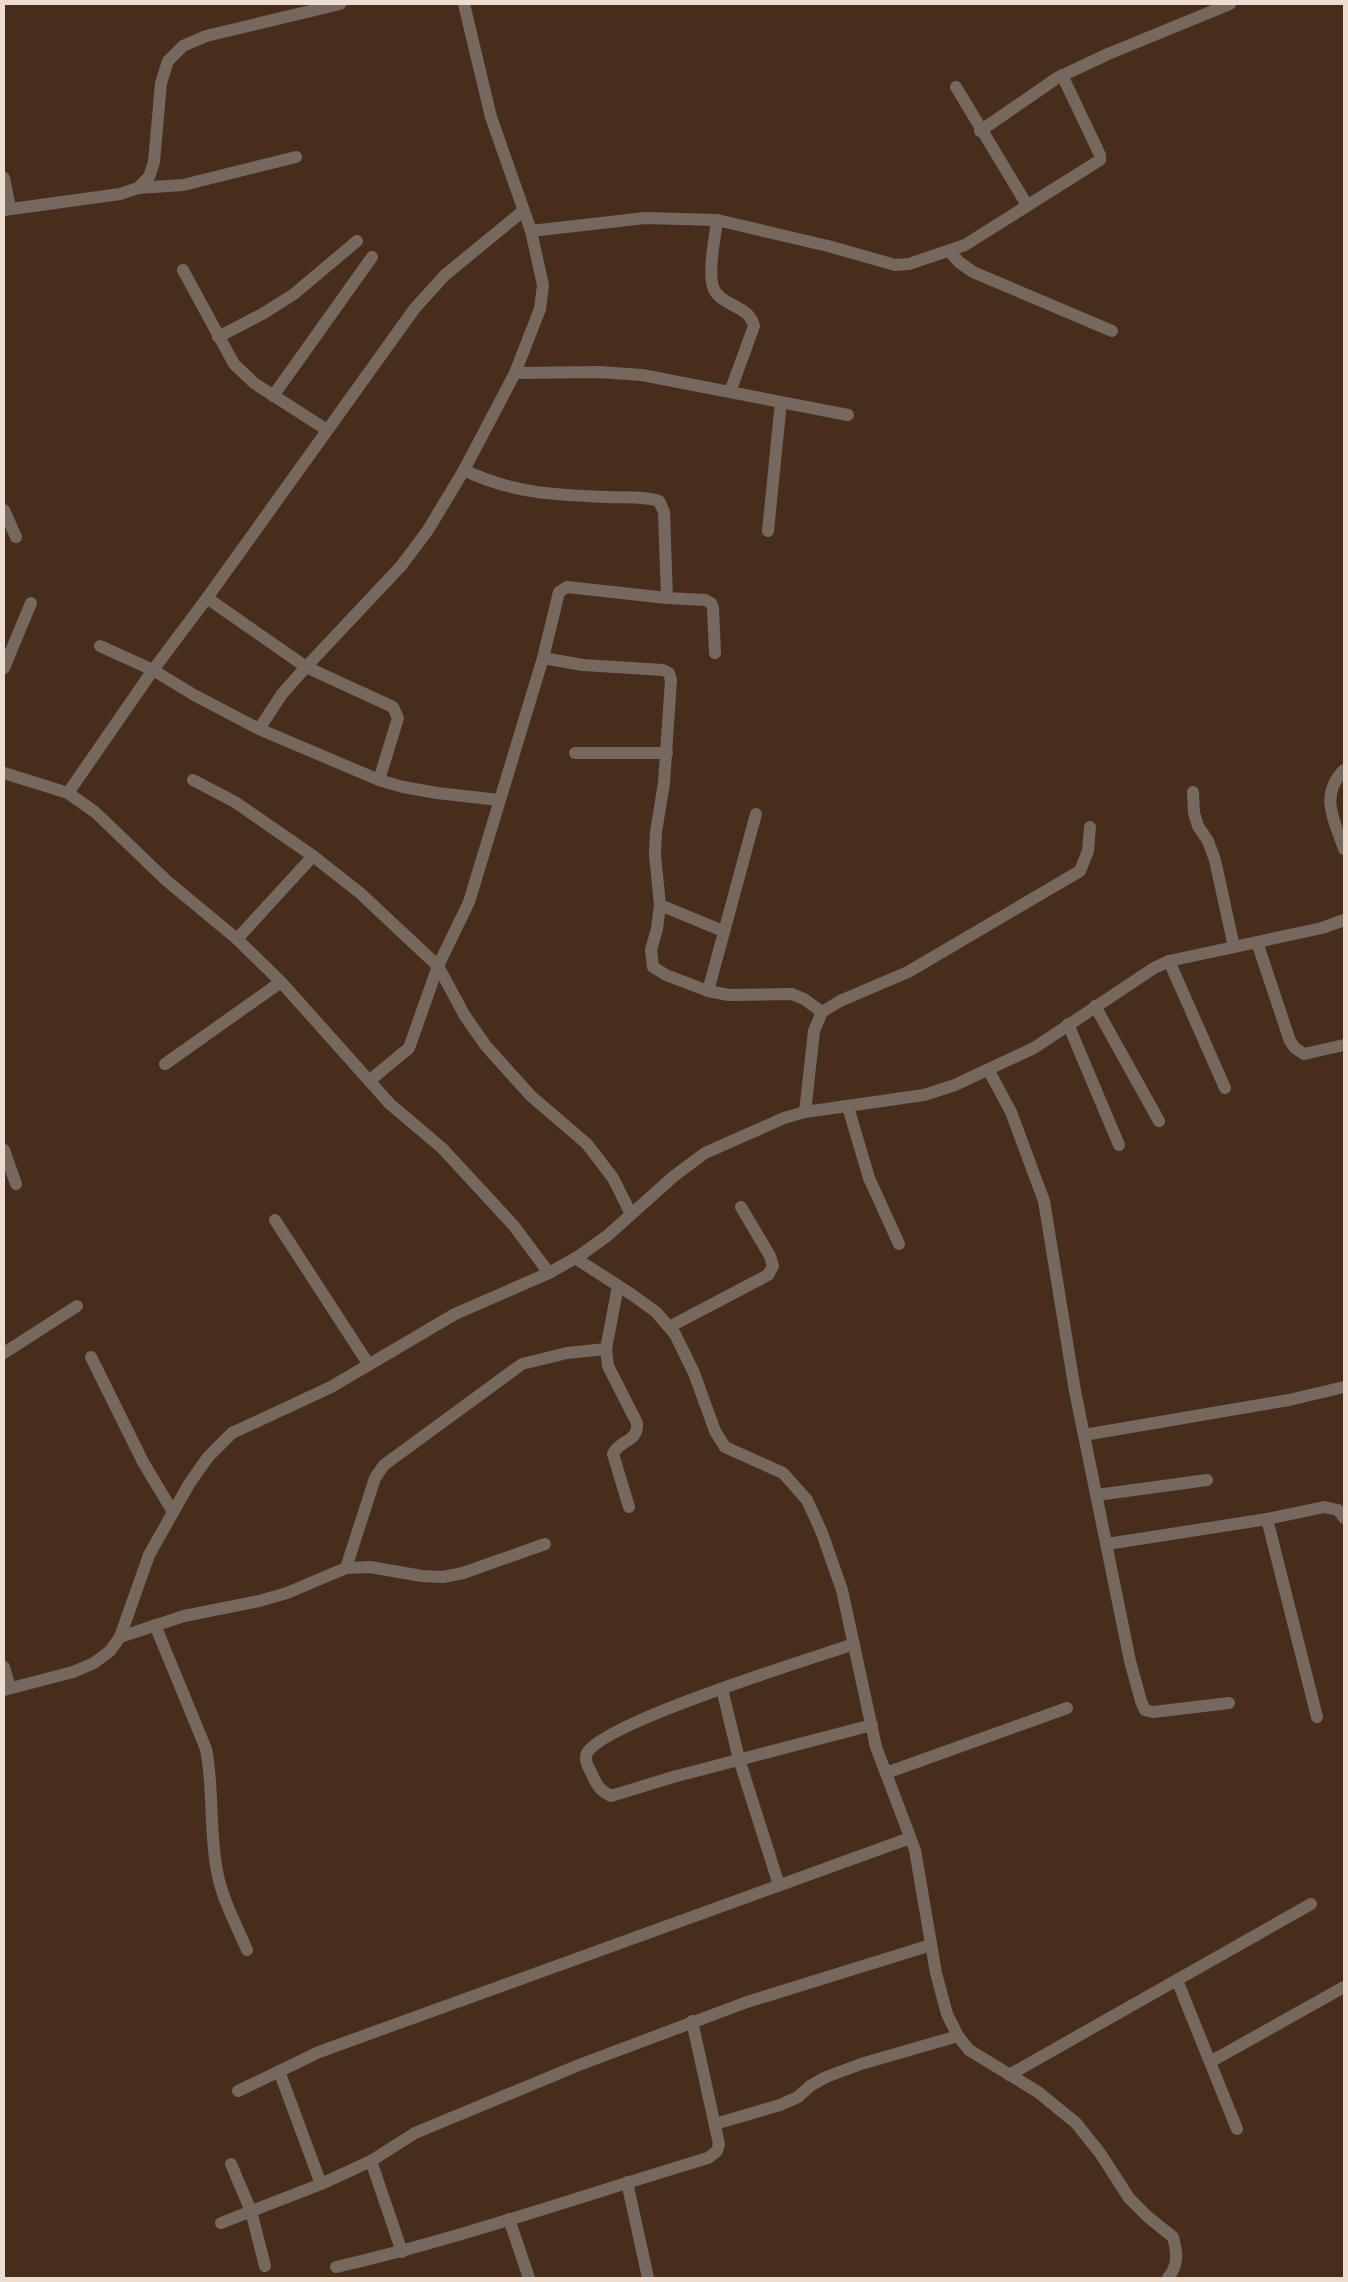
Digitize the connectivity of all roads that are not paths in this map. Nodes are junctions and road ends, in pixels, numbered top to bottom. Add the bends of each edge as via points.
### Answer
1 (340, 4) edge
2 (464, 4) edge
3 (1230, 4) edge
4 (1062, 75) junction
5 (956, 88) dead end
6 (980, 131) junction
7 (296, 157) dead end
8 (4, 178) edge
9 (138, 188) junction
10 (1027, 205) junction
11 (7, 209) edge
12 (523, 211) junction
13 (717, 220) junction
14 (531, 230) junction
15 (357, 241) dead end
16 (948, 251) junction
17 (372, 257) dead end
18 (183, 270) dead end
19 (1112, 331) dead end
20 (218, 337) junction
21 (515, 373) junction
22 (730, 392) junction
23 (273, 396) junction
24 (781, 402) junction
25 (848, 415) dead end
26 (327, 430) junction
27 (464, 470) junction
28 (4, 510) edge
29 (768, 530) dead end
30 (16, 537) dead end
31 (207, 598) junction
32 (667, 598) junction
33 (31, 603) dead end
34 (100, 646) dead end
35 (715, 653) dead end
36 (543, 658) junction
37 (306, 667) junction
38 (4, 668) edge
39 (153, 670) junction
40 (260, 729) junction
41 (575, 753) dead end
42 (666, 754) junction
43 (1344, 770) edge
44 (4, 773) edge
45 (193, 780) dead end
46 (379, 780) junction
47 (1193, 792) dead end
48 (68, 793) junction
49 (499, 800) junction
50 (756, 814) dead end
51 (1090, 827) dead end
52 (1344, 848) edge
53 (313, 856) junction
54 (660, 905) junction
55 (1344, 920) edge
56 (723, 931) junction
57 (238, 939) junction
58 (1257, 942) junction
59 (1234, 947) junction
60 (1169, 961) junction
61 (438, 966) junction
62 (281, 982) junction
63 (708, 991) junction
64 (1094, 1006) junction
65 (822, 1012) junction
66 (1068, 1024) junction
67 (1344, 1045) edge
68 (165, 1064) dead end
69 (989, 1071) junction
70 (370, 1082) junction
71 (1225, 1088) dead end
72 (848, 1107) junction
73 (806, 1112) junction
74 (1159, 1121) dead end
75 (1119, 1145) dead end
76 (4, 1150) edge
77 (16, 1184) dead end
78 (740, 1206) dead end
79 (631, 1214) junction
80 (275, 1220) dead end
81 (899, 1244) dead end
82 (575, 1258) junction
83 (549, 1273) junction
84 (618, 1286) junction
85 (76, 1306) dead end
86 (669, 1327) junction
87 (606, 1349) junction
88 (4, 1353) edge
89 (91, 1357) dead end
90 (369, 1365) junction
91 (1344, 1387) edge
92 (1084, 1435) junction
93 (1207, 1480) dead end
94 (1097, 1495) junction
95 (629, 1507) dead end
96 (173, 1512) junction
97 (1344, 1518) edge
98 (1267, 1519) junction
99 (545, 1544) dead end
100 (1107, 1544) junction
101 (346, 1568) junction
102 (155, 1625) junction
103 (120, 1637) junction
104 (854, 1644) junction
105 (4, 1667) edge
106 (7, 1689) edge
107 (722, 1689) junction
108 (1229, 1703) dead end
109 (1067, 1708) dead end
110 (1317, 1717) dead end
111 (872, 1725) junction
112 (739, 1760) junction
113 (886, 1773) junction
114 (910, 1838) junction
115 (779, 1885) junction
116 (1311, 1904) dead end
117 (931, 1945) junction
118 (247, 1950) dead end
119 (1177, 1980) junction
120 (1344, 1987) edge
121 (692, 2021) junction
122 (958, 2036) junction
123 (1210, 2062) junction
124 (279, 2071) junction
125 (1009, 2075) junction
126 (238, 2091) dead end
127 (714, 2124) junction
128 (1237, 2129) dead end
129 (372, 2160) junction
130 (231, 2164) dead end
131 (627, 2182) junction
132 (321, 2184) junction
133 (251, 2211) junction
134 (509, 2219) junction
135 (221, 2224) dead end
136 (402, 2252) junction
137 (265, 2266) dead end
138 (336, 2267) dead end
139 (529, 2278) edge
140 (648, 2278) edge
141 (1168, 2278) edge

1 - 9 street via 206,36 183,46 168,61 161,83 154,162 149,177
2 - 12 street via 491,117
3 - 4 street
4 - 6 street
4 - 10 street via 1100,160
5 - 6 street
6 - 10 street
7 - 9 street via 183,185
8 - 11 street
9 - 11 street via 120,194
10 - 16 street via 988,232
12 - 14 street
12 - 26 street via 445,275 415,308
13 - 14 street via 646,218
13 - 16 street via 894,265 908,264
13 - 22 street via 713,288 719,296 750,316 754,326
14 - 21 street via 542,285 540,309
15 - 20 street via 294,294
16 - 19 street via 973,272
17 - 23 street
18 - 20 street
20 - 23 street via 234,364
21 - 22 street via 642,375
21 - 27 street
22 - 24 street
23 - 26 street
24 - 25 street
24 - 29 street
26 - 31 street
27 - 32 street via 509,488 536,493 659,501 664,512
27 - 37 street via 428,530 401,566
28 - 30 street
31 - 37 street
31 - 39 street
32 - 35 street via 711,603
32 - 36 street via 562,588
33 - 38 street
34 - 39 street
36 - 42 street via 668,673 671,680
36 - 49 street
37 - 40 street via 282,694
37 - 46 street via 393,707 397,712 396,727
39 - 40 street
39 - 48 street
40 - 46 street
41 - 42 street
42 - 54 street via 655,855
43 - 52 street via 1336,779 1329,797
44 - 48 street
45 - 53 street via 242,807
46 - 49 street via 437,793
47 - 59 street via 1194,814 1214,860
48 - 57 street via 95,812 167,880
49 - 61 street via 469,902
50 - 56 street
51 - 65 street via 1088,851 1080,871 908,972
53 - 57 street
53 - 61 street via 360,893
54 - 56 street
54 - 63 street via 658,929 651,950 653,966
55 - 58 street
56 - 63 street
57 - 62 street
58 - 59 street
58 - 67 street via 1295,1048 1304,1054
59 - 60 street
60 - 64 street
60 - 71 street
61 - 70 street via 408,1048
61 - 79 street via 464,1016 486,1046 531,1096 587,1144 613,1178
62 - 68 street
62 - 70 street
63 - 65 street via 728,995 792,994
64 - 66 street
64 - 74 street
65 - 73 street via 814,1031
66 - 69 street via 1034,1048
66 - 75 street
69 - 72 street via 924,1095
69 - 92 street via 1011,1112 1044,1201
70 - 83 street via 390,1104 442,1148 514,1226
72 - 73 street
72 - 81 street via 869,1178
73 - 79 street via 784,1118 705,1153
76 - 77 street
78 - 86 street via 770,1256 773,1266 768,1275
79 - 82 street
80 - 90 street
82 - 83 street
82 - 84 street
83 - 90 street via 455,1314
84 - 86 street via 656,1312
84 - 87 street
85 - 88 street
86 - 104 street via 690,1366 715,1431 725,1447 783,1473 807,1500 842,1590
87 - 95 street via 608,1366 637,1423 634,1437 613,1454
87 - 101 street via 567,1353 522,1364 384,1465 375,1478
89 - 96 street via 143,1462
90 - 96 street via 331,1387 232,1433 208,1457
91 - 92 street via 1289,1400
92 - 94 street
93 - 94 street
94 - 100 street
96 - 103 street via 150,1556
97 - 98 street via 1338,1510 1324,1507
98 - 100 street
98 - 110 street
99 - 101 street via 443,1577 370,1567
100 - 108 street via 1130,1662 1145,1710 1153,1712
101 - 102 street via 287,1593
102 - 103 street
102 - 118 street via 206,1749 217,1871 223,1896
103 - 106 street via 110,1652 94,1663
104 - 107 street
104 - 111 street
105 - 106 street
107 - 112 street
107 - 112 street via 638,1720 594,1744 586,1754 586,1763 603,1792 611,1796
109 - 113 street
111 - 112 street
111 - 113 street
112 - 115 street
113 - 114 street
114 - 115 street
114 - 117 street via 915,1850
115 - 124 street via 319,2052
116 - 119 street
117 - 121 street
117 - 122 street via 947,2014
119 - 123 street
119 - 125 street
120 - 123 street
121 - 127 street
121 - 129 street via 415,2133
122 - 125 street via 970,2050
122 - 127 street via 861,2064 826,2077 798,2097 780,2105
123 - 128 street
124 - 126 street
124 - 132 street
125 - 141 street via 1038,2092 1076,2123 1129,2198 1174,2237 1177,2254 1174,2271
127 - 131 street via 720,2144 708,2158
129 - 132 street
129 - 136 street
130 - 133 street
131 - 134 street
131 - 140 street
132 - 133 street
133 - 135 street
133 - 137 street
134 - 136 street
134 - 139 street
136 - 138 street

